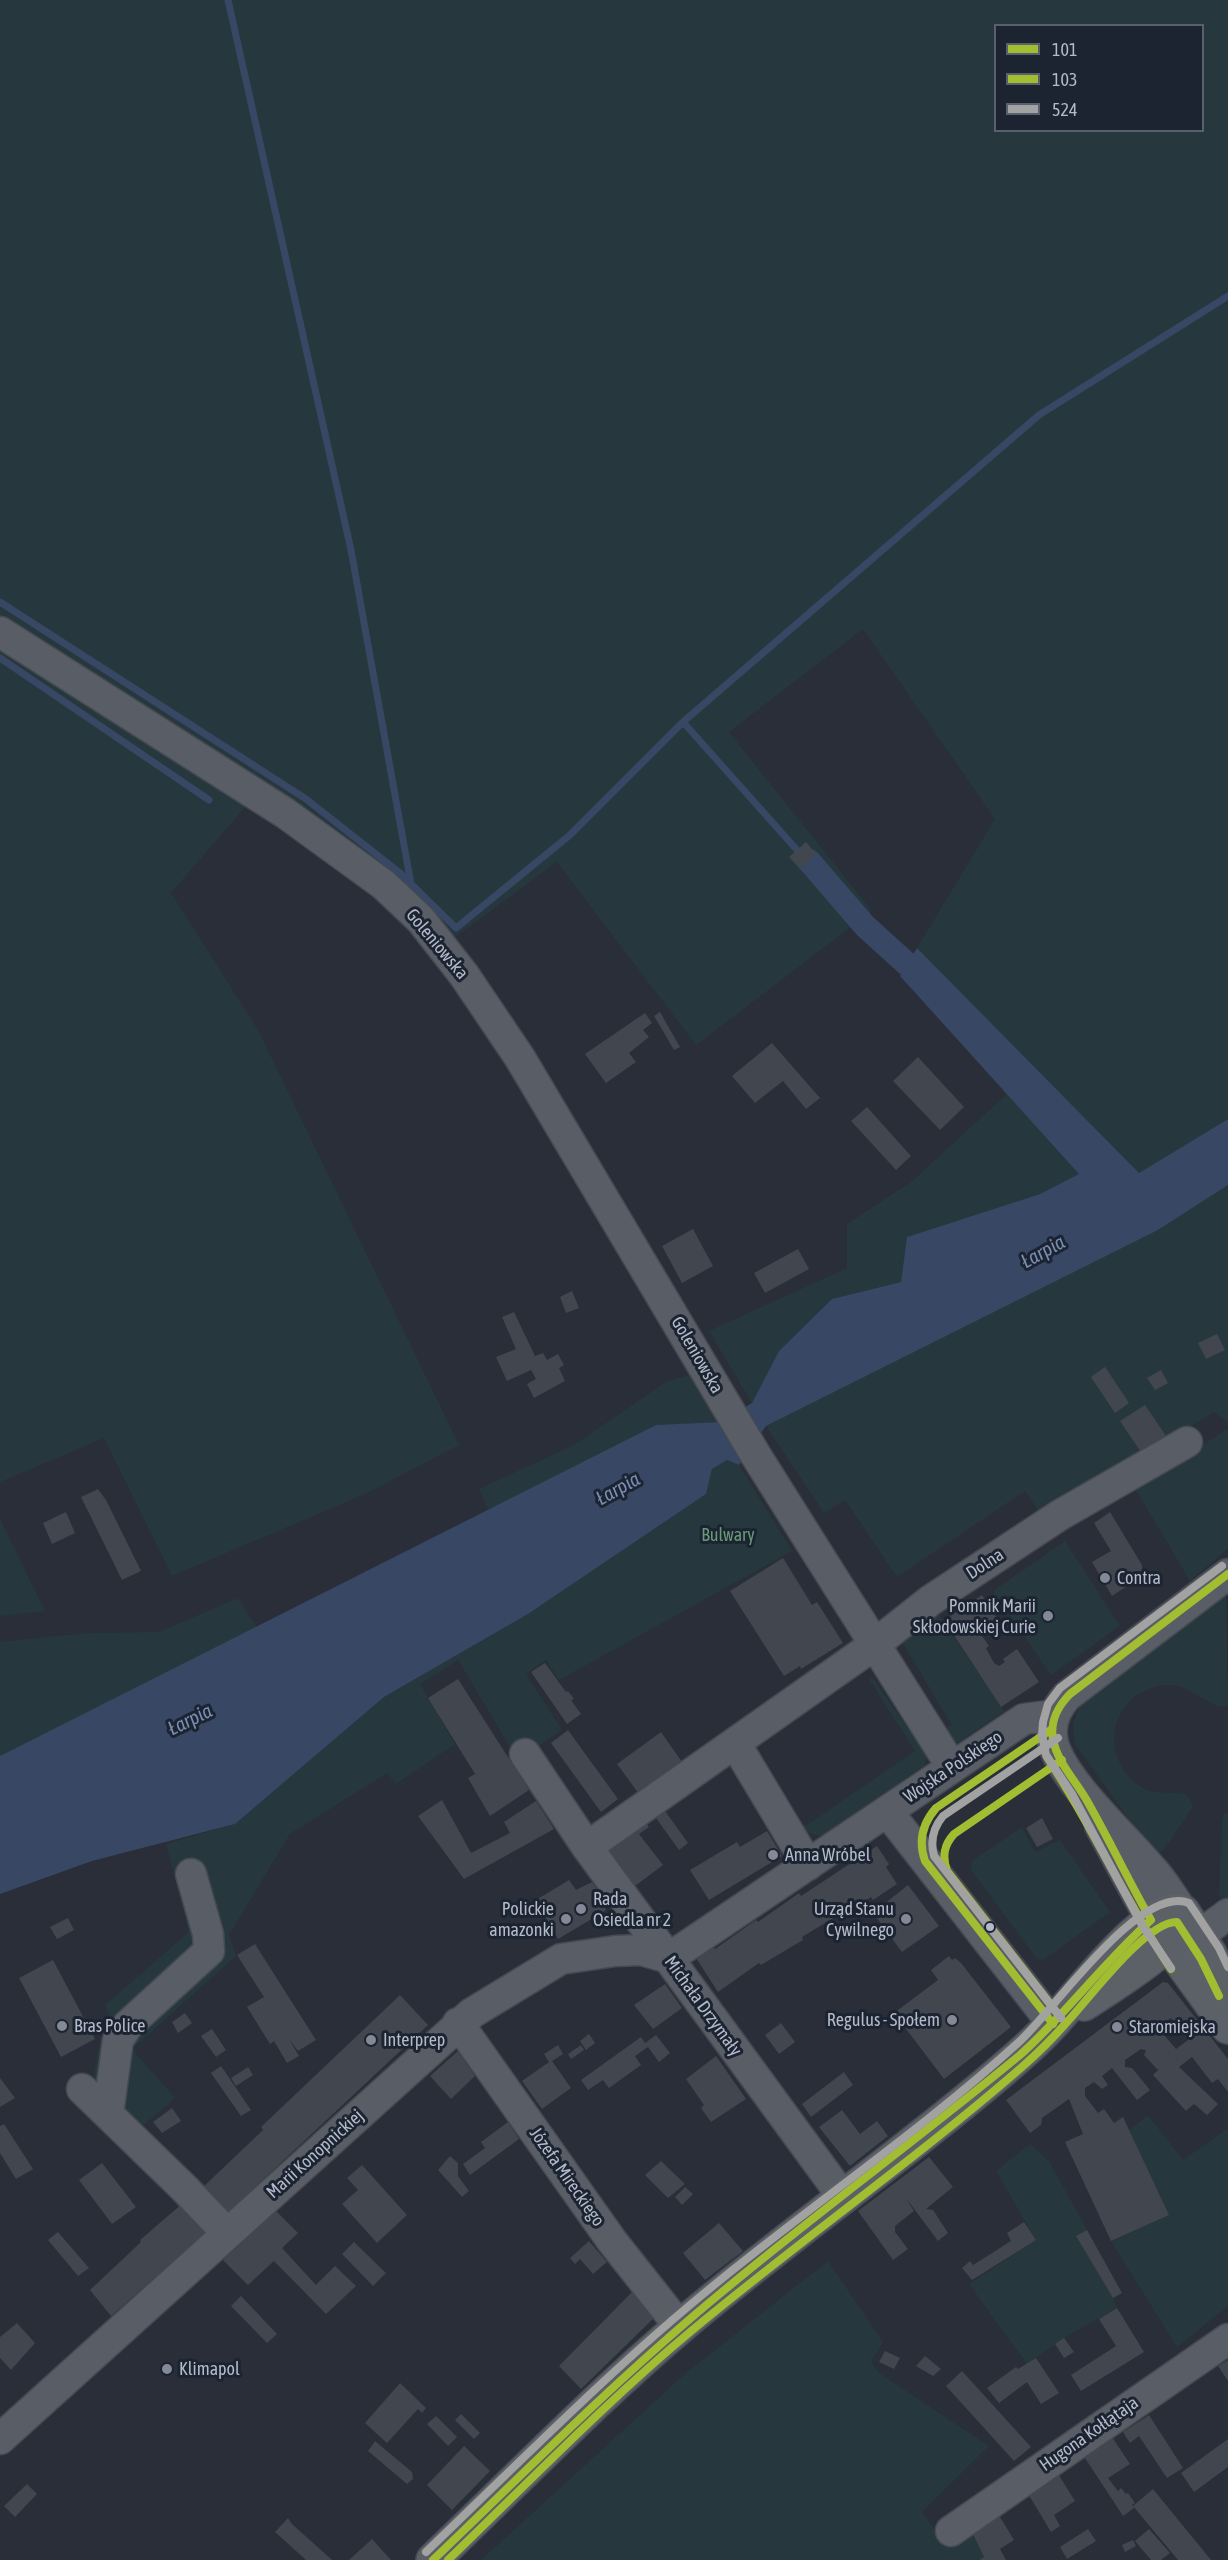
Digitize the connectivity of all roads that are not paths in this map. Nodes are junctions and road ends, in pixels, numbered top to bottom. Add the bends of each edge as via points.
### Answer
1 (0, 632) edge
2 (1187, 1442) dead end
3 (1228, 1574) edge
4 (874, 1645) junction
5 (1055, 1715) junction
6 (735, 1743) junction
7 (525, 1754) dead end
8 (952, 1767) junction
9 (1081, 1789) junction
10 (887, 1811) junction
11 (587, 1846) junction
12 (808, 1865) junction
13 (191, 1874) dead end
14 (1228, 1914) edge
15 (1191, 1924) junction
16 (1159, 1931) junction
17 (669, 1958) junction
18 (1191, 1978) junction
19 (1228, 1992) edge
20 (458, 2023) junction
21 (1053, 2024) junction
22 (1228, 2027) edge
23 (82, 2089) dead end
24 (108, 2114) junction
25 (843, 2197) junction
26 (227, 2233) junction
27 (680, 2327) junction
28 (1228, 2339) edge
29 (0, 2439) edge
30 (951, 2531) dead end
31 (433, 2560) edge

1 - 4 street, Goleniowska via 285,813 384,885 421,920 520,1058 755,1454
2 - 4 street, Dolna via 1060,1515 931,1600
3 - 5 street via 1070,1694
4 - 6 street, Dolna
4 - 8 street
5 - 8 street, Wojska Polskiego via 1024,1719
5 - 9 street via 1054,1746
6 - 11 street, Dolna
6 - 12 street
7 - 11 street, Michała Drzymały
8 - 10 street, Wojska Polskiego
9 - 15 street via 1153,1869
9 - 16 street
10 - 12 street, Wojska Polskiego
10 - 21 street
11 - 17 street, Michała Drzymały
12 - 17 street, Wojska Polskiego
13 - 24 street via 209,1951 128,2025 118,2040
14 - 15 street
15 - 16 main road
15 - 18 street
15 - 19 main road
16 - 18 main road
16 - 21 main road via 1121,1980
17 - 20 street, Marii Konopnickiej via 641,1950 561,1959
17 - 25 street, Michała Drzymały
18 - 22 main road
20 - 26 street, Marii Konopnickiej
20 - 27 street, Józefa Mireckiego via 612,2241
21 - 25 main road via 961,2105
23 - 24 street
24 - 26 street
25 - 27 main road
26 - 29 street, Marii Konopnickiej
27 - 31 main road
28 - 30 street, Hugona Kołłątaja

